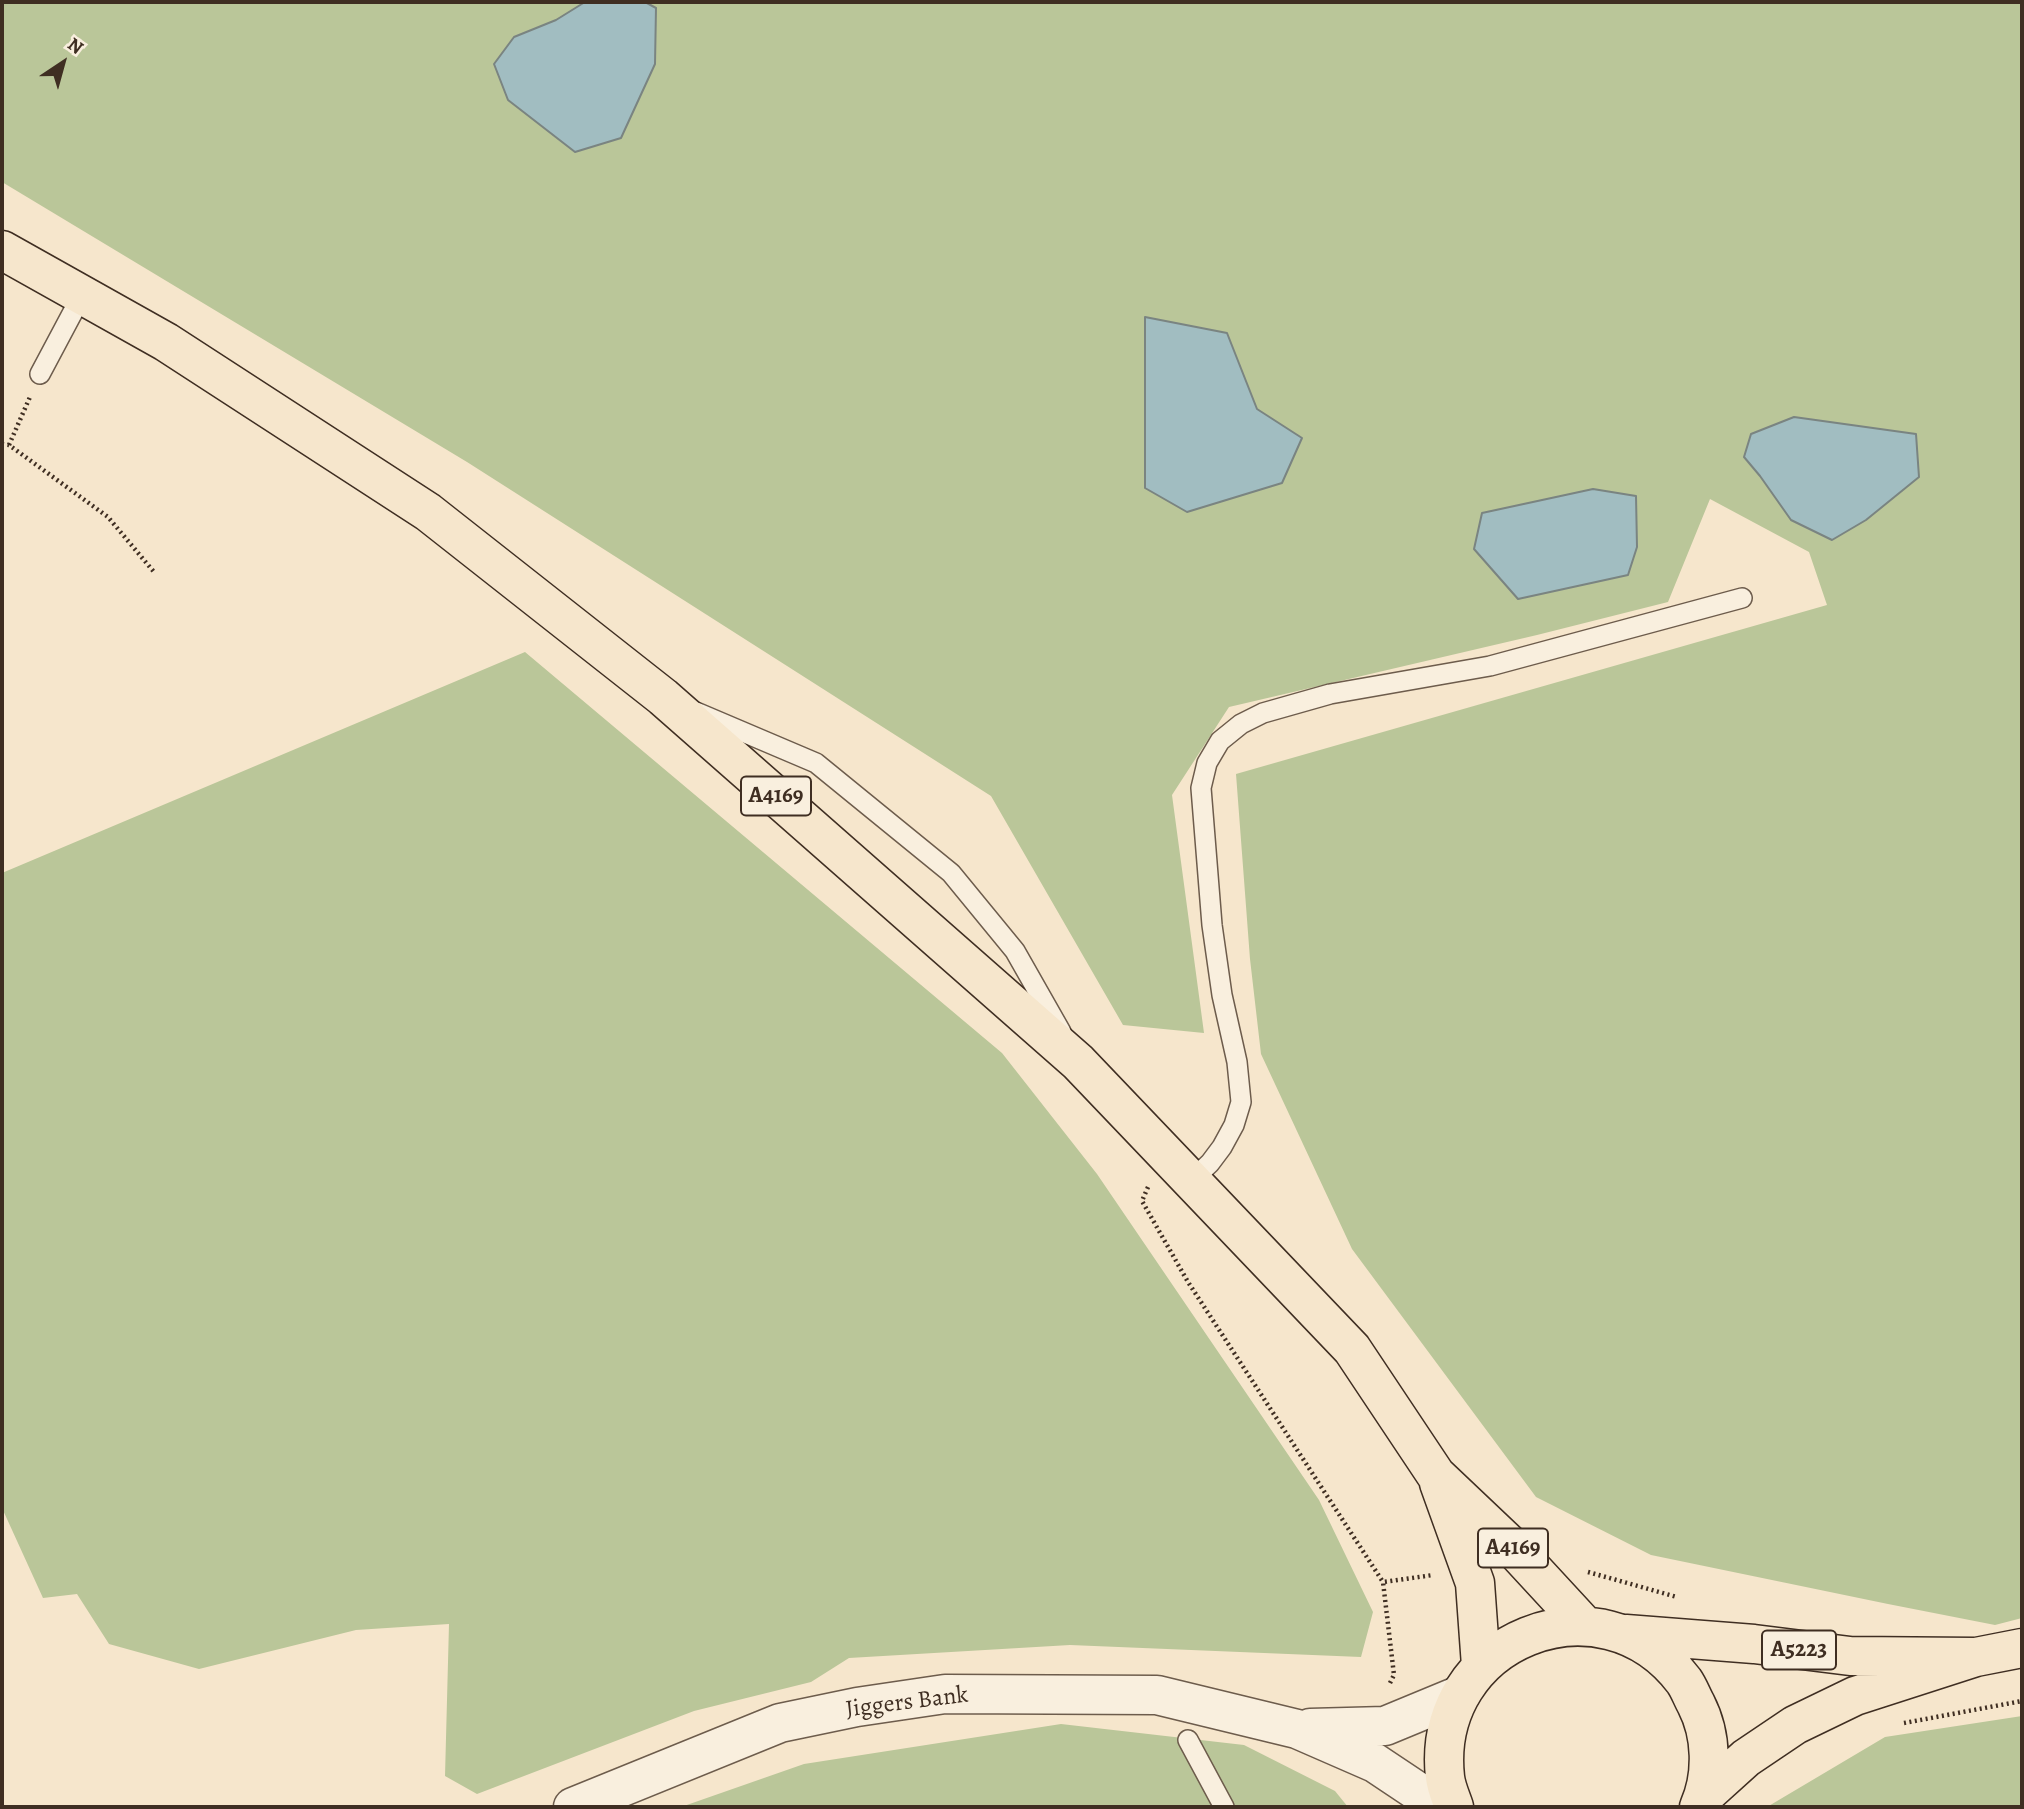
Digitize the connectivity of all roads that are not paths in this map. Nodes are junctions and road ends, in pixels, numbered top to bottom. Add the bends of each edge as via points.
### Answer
1 (2, 250) edge
2 (82, 295) junction
3 (40, 374) road end
4 (1742, 598) dead end
5 (663, 697) junction
6 (1078, 1062) junction
7 (1191, 1181) junction
8 (1436, 1475) junction
9 (1585, 1626) junction
10 (1622, 1634) junction
11 (2022, 1648) edge
12 (1976, 1657) junction
13 (1470, 1680) junction
14 (1297, 1729) junction
15 (1188, 1740) dead end
16 (1702, 1801) edge
17 (573, 1807) edge
18 (1224, 1807) edge
19 (1441, 1807) edge
20 (1454, 1807) edge

1 - 2 main road, A4169
2 - 3 lane
2 - 5 main road, A4169 via 166,342 428,512
4 - 7 lane via 1490,667 1330,694 1263,713 1220,741 1207,763 1201,788 1212,925 1241,1102 1222,1147
5 - 6 main road, A4169
5 - 6 lane via 816,763 951,873 1015,951
6 - 7 main road, A4169
7 - 8 main road, A4169 via 1352,1349
8 - 9 main road, A4169 via 1513,1548
8 - 13 main road, A4169 via 1475,1583
9 - 10 main road
9 - 13 main road via 1547,1629 1511,1643
10 - 12 main road, A5223 via 1850,1656
10 - 16 main road via 1656,1653 1684,1682 1702,1717 1709,1755
11 - 12 main road, A5223
12 - 16 main road, A5223 via 1826,1709 1746,1758
13 - 14 street, Jiggers Bank via 1385,1726
13 - 20 main road via 1446,1735 1445,1778
14 - 17 street, Jiggers Bank via 1157,1695 945,1694 780,1723
14 - 19 street, Jiggers Bank via 1375,1763
15 - 18 lane

